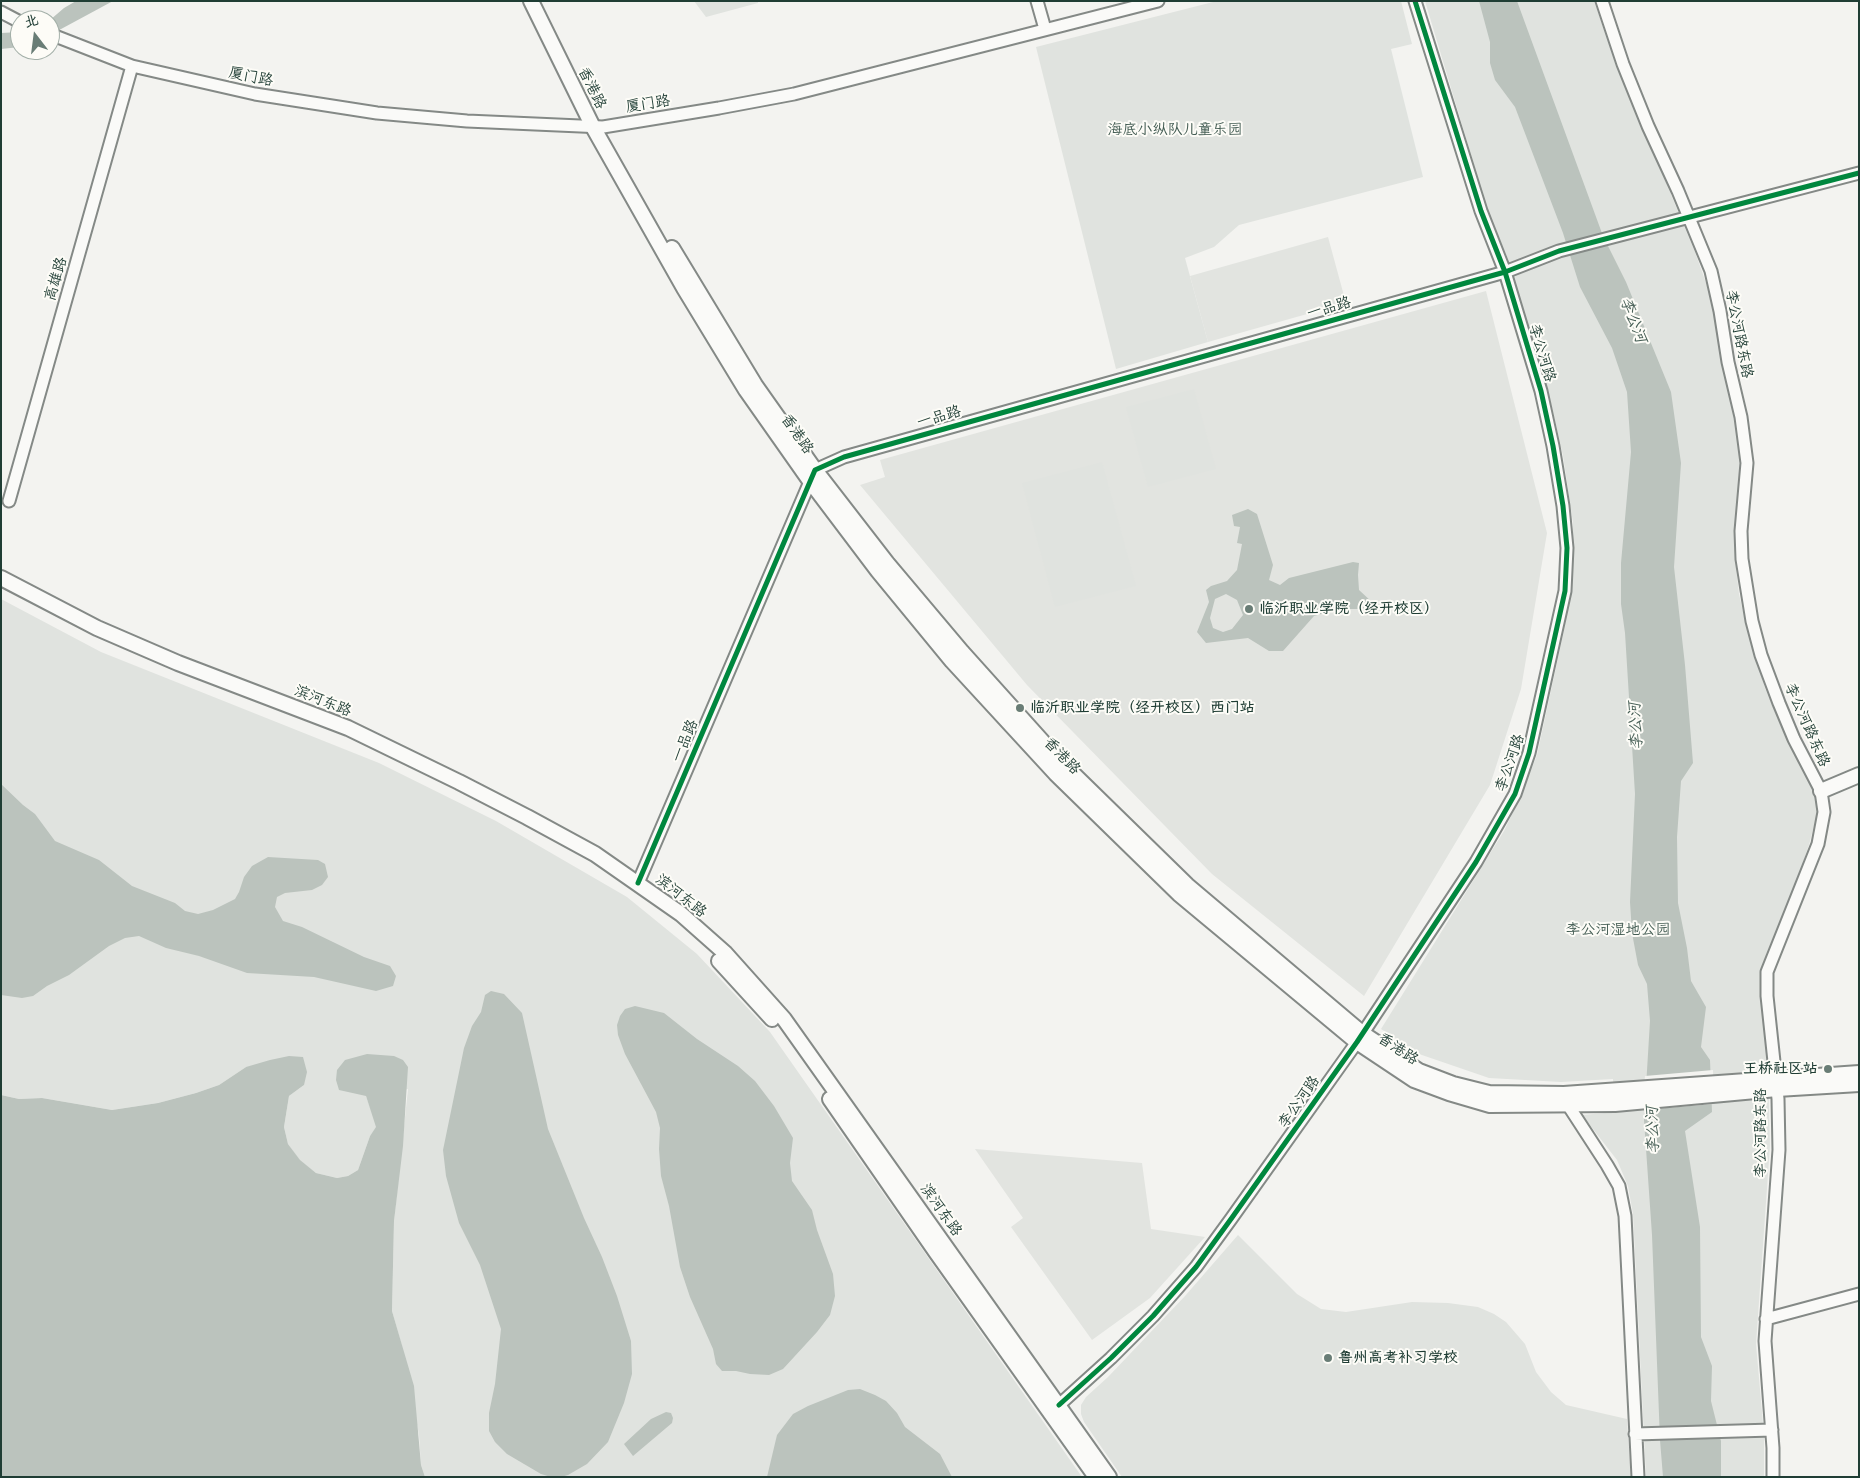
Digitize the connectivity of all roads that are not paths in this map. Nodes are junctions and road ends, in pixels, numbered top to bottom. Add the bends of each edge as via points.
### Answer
1 (531, 1) edge
2 (541, 1) edge
3 (1037, 1) edge
4 (1158, 1) edge
5 (1415, 1) edge
6 (1602, 1) edge
7 (1045, 29) junction
8 (60, 38) edge
9 (132, 66) junction
10 (598, 127) junction
11 (1859, 173) edge
12 (1689, 217) junction
13 (1505, 272) junction
14 (813, 476) junction
15 (9, 502) dead end
16 (1, 578) edge
17 (1, 588) edge
18 (1859, 775) edge
19 (1822, 791) junction
20 (638, 883) junction
21 (1360, 1038) junction
22 (1859, 1073) edge
23 (1777, 1084) junction
24 (1859, 1084) edge
25 (1614, 1097) junction
26 (1568, 1105) junction
27 (1859, 1294) edge
28 (1766, 1319) junction
29 (1059, 1405) junction
30 (1772, 1430) junction
31 (1635, 1434) junction
32 (1096, 1477) edge
33 (1109, 1477) edge
34 (1638, 1477) edge
35 (1772, 1477) edge

1 - 10 main road, 香港路
2 - 10 main road, 香港路
3 - 7 street
4 - 7 street, 厦门路
5 - 13 street, 李公河路 via 1481,211
6 - 12 street, 李公河路东路 via 1634,91
7 - 10 street, 厦门路 via 794,94
8 - 9 street, 厦门路
9 - 10 street, 厦门路 via 255,94 377,113 467,122
9 - 15 street, 高雄路
10 - 14 main road, 香港路
11 - 12 street, 一品路
12 - 13 street, 一品路 via 1559,251
12 - 19 street, 李公河路东路 via 1711,271 1741,417 1747,463 1742,559 1752,622 1779,703
13 - 14 street, 一品路 via 844,457
13 - 21 street, 李公河路 via 1541,392 1553,446 1567,548 1565,591 1529,754 1515,794 1476,862
14 - 20 street, 一品路
14 - 21 main road, 香港路 via 962,652 1059,760 1187,885
16 - 20 main road, 滨河东路 via 97,628 178,663 348,728 527,817 595,854
17 - 32 main road, 滨河东路 via 95,637 330,730 456,790 589,861 672,919 718,959 778,1025
18 - 19 main road
19 - 23 street, 李公河路东路 via 1824,812 1818,844 1767,972
20 - 29 main road, 滨河东路 via 681,914 725,953 784,1018
21 - 25 main road, 香港路 via 1418,1071 1489,1093
21 - 26 main road, 香港路 via 1414,1080 1457,1096 1490,1105
21 - 29 street, 李公河路 via 1196,1267 1153,1316
22 - 23 main road, 香港路
23 - 24 main road, 香港路
23 - 25 main road, 香港路
23 - 28 street, 李公河路东路 via 1779,1150
25 - 26 main road, 香港路
26 - 31 street via 1618,1186 1625,1216
27 - 28 street
28 - 30 street, 李公河路东路
29 - 33 main road, 滨河东路
30 - 31 street
30 - 35 street, 李公河路东路
31 - 34 street

